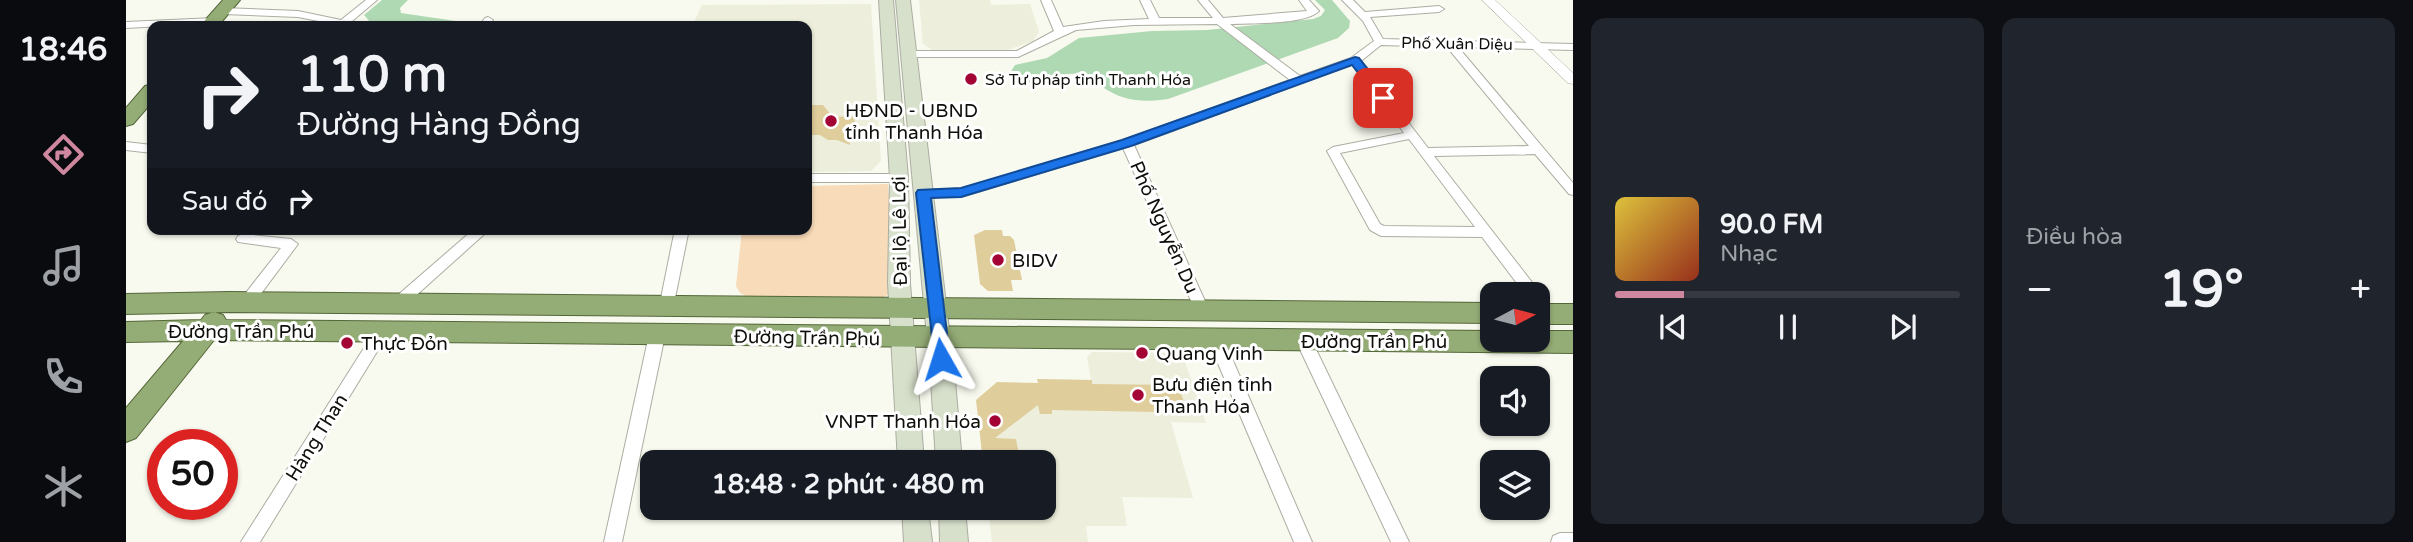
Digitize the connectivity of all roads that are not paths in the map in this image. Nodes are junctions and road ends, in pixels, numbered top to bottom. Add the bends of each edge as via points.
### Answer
1 (372, 0) edge
2 (1046, 0) edge
3 (1145, 0) edge
4 (1203, 0) edge
5 (1304, 0) edge
6 (1347, 0) edge
7 (1488, 0) edge
8 (895, 6) edge
9 (1439, 9) dead end
10 (219, 14) edge
11 (1364, 15) junction
12 (154, 21) edge
13 (333, 21) edge
14 (346, 21) edge
15 (147, 22) edge
16 (1156, 22) junction
17 (1220, 22) junction
18 (126, 24) edge
19 (1059, 31) junction
20 (1379, 42) junction
21 (1449, 43) junction
22 (1536, 45) junction
23 (1573, 47) edge
24 (909, 54) junction
25 (1355, 60) junction
26 (1298, 80) junction
27 (1573, 80) edge
28 (147, 96) edge
29 (126, 120) edge
30 (1412, 135) junction
31 (1126, 143) junction
32 (126, 146) edge
33 (147, 148) edge
34 (1539, 150) junction
35 (1425, 152) junction
36 (812, 178) edge
37 (899, 178) junction
38 (1573, 191) edge
39 (923, 193) junction
40 (1486, 232) junction
41 (247, 235) edge
42 (476, 235) edge
43 (681, 235) edge
44 (1526, 282) edge
45 (238, 302) junction
46 (126, 304) edge
47 (396, 305) junction
48 (666, 308) junction
49 (901, 310) junction
50 (936, 310) junction
51 (1203, 312) junction
52 (1376, 313) junction
53 (1480, 313) edge
54 (208, 330) junction
55 (126, 332) edge
56 (381, 333) junction
57 (657, 335) junction
58 (902, 338) junction
59 (939, 338) junction
60 (1216, 340) junction
61 (1304, 341) junction
62 (1392, 341) junction
63 (1571, 345) edge
64 (126, 429) edge
65 (910, 450) edge
66 (948, 450) edge
67 (916, 520) edge
68 (953, 520) edge
69 (250, 542) edge
70 (613, 542) edge
71 (918, 542) edge
72 (954, 542) edge
73 (1303, 542) edge
74 (1400, 542) edge
75 (1560, 542) edge
76 (1573, 542) edge

1 - 14 street
2 - 19 street
3 - 16 street
4 - 17 street
5 - 17 street via 1314,11 1310,15
6 - 11 street
7 - 22 street
8 - 24 main road, Đại lộ Lê Lợi
8 - 37 main road, Đại lộ Lê Lợi
9 - 11 street
10 - 12 street
10 - 13 street via 298,14
11 - 20 street
15 - 18 street
16 - 17 street
16 - 19 street
17 - 26 street
19 - 24 street via 1035,49 1018,54
20 - 21 street, Phố Xuân Diệu
20 - 25 street
21 - 22 street, Phố Xuân Diệu
21 - 34 street
22 - 23 street, Phố Xuân Diệu
22 - 27 street
24 - 39 main road, Đại lộ Lê Lợi
25 - 26 street
25 - 30 street
26 - 31 street
28 - 29 highway
30 - 35 street
30 - 40 street via 1333,151 1375,226 1390,233
31 - 39 street via 961,193
31 - 51 street, Phố Nguyễn Du
32 - 33 street
34 - 35 street
34 - 38 street
35 - 40 street
36 - 37 street
37 - 49 main road, Đại lộ Lê Lợi
39 - 50 main road, Đại lộ Lê Lợi
40 - 44 street
41 - 45 street via 243,239 290,244
42 - 47 street
43 - 48 street
45 - 46 highway, Đường Trần Phú
45 - 47 highway, Đường Trần Phú
45 - 54 highway
47 - 48 highway, Đường Trần Phú
47 - 56 highway
48 - 49 highway, Đường Trần Phú
49 - 50 highway, Đường Trần Phú
49 - 58 main road, Đại lộ Lê Lợi
50 - 51 highway, Đường Trần Phú
50 - 59 main road, Đại lộ Lê Lợi
51 - 52 highway, Đường Trần Phú
52 - 53 highway, Đường Trần Phú
52 - 62 highway
54 - 55 highway, Đường Trần Phú
54 - 56 highway, Đường Trần Phú
54 - 64 highway
56 - 57 highway, Đường Trần Phú
56 - 69 street, Hàng Than
57 - 58 highway, Đường Trần Phú
57 - 70 street
58 - 59 highway, Đường Trần Phú
58 - 65 main road, Đại lộ Lê Lợi
59 - 60 highway, Đường Trần Phú
59 - 66 main road, Đại lộ Lê Lợi
60 - 61 highway, Đường Trần Phú
60 - 73 street
61 - 62 highway, Đường Trần Phú
61 - 74 street
62 - 63 highway, Đường Trần Phú
67 - 71 main road
68 - 72 main road
75 - 76 street

